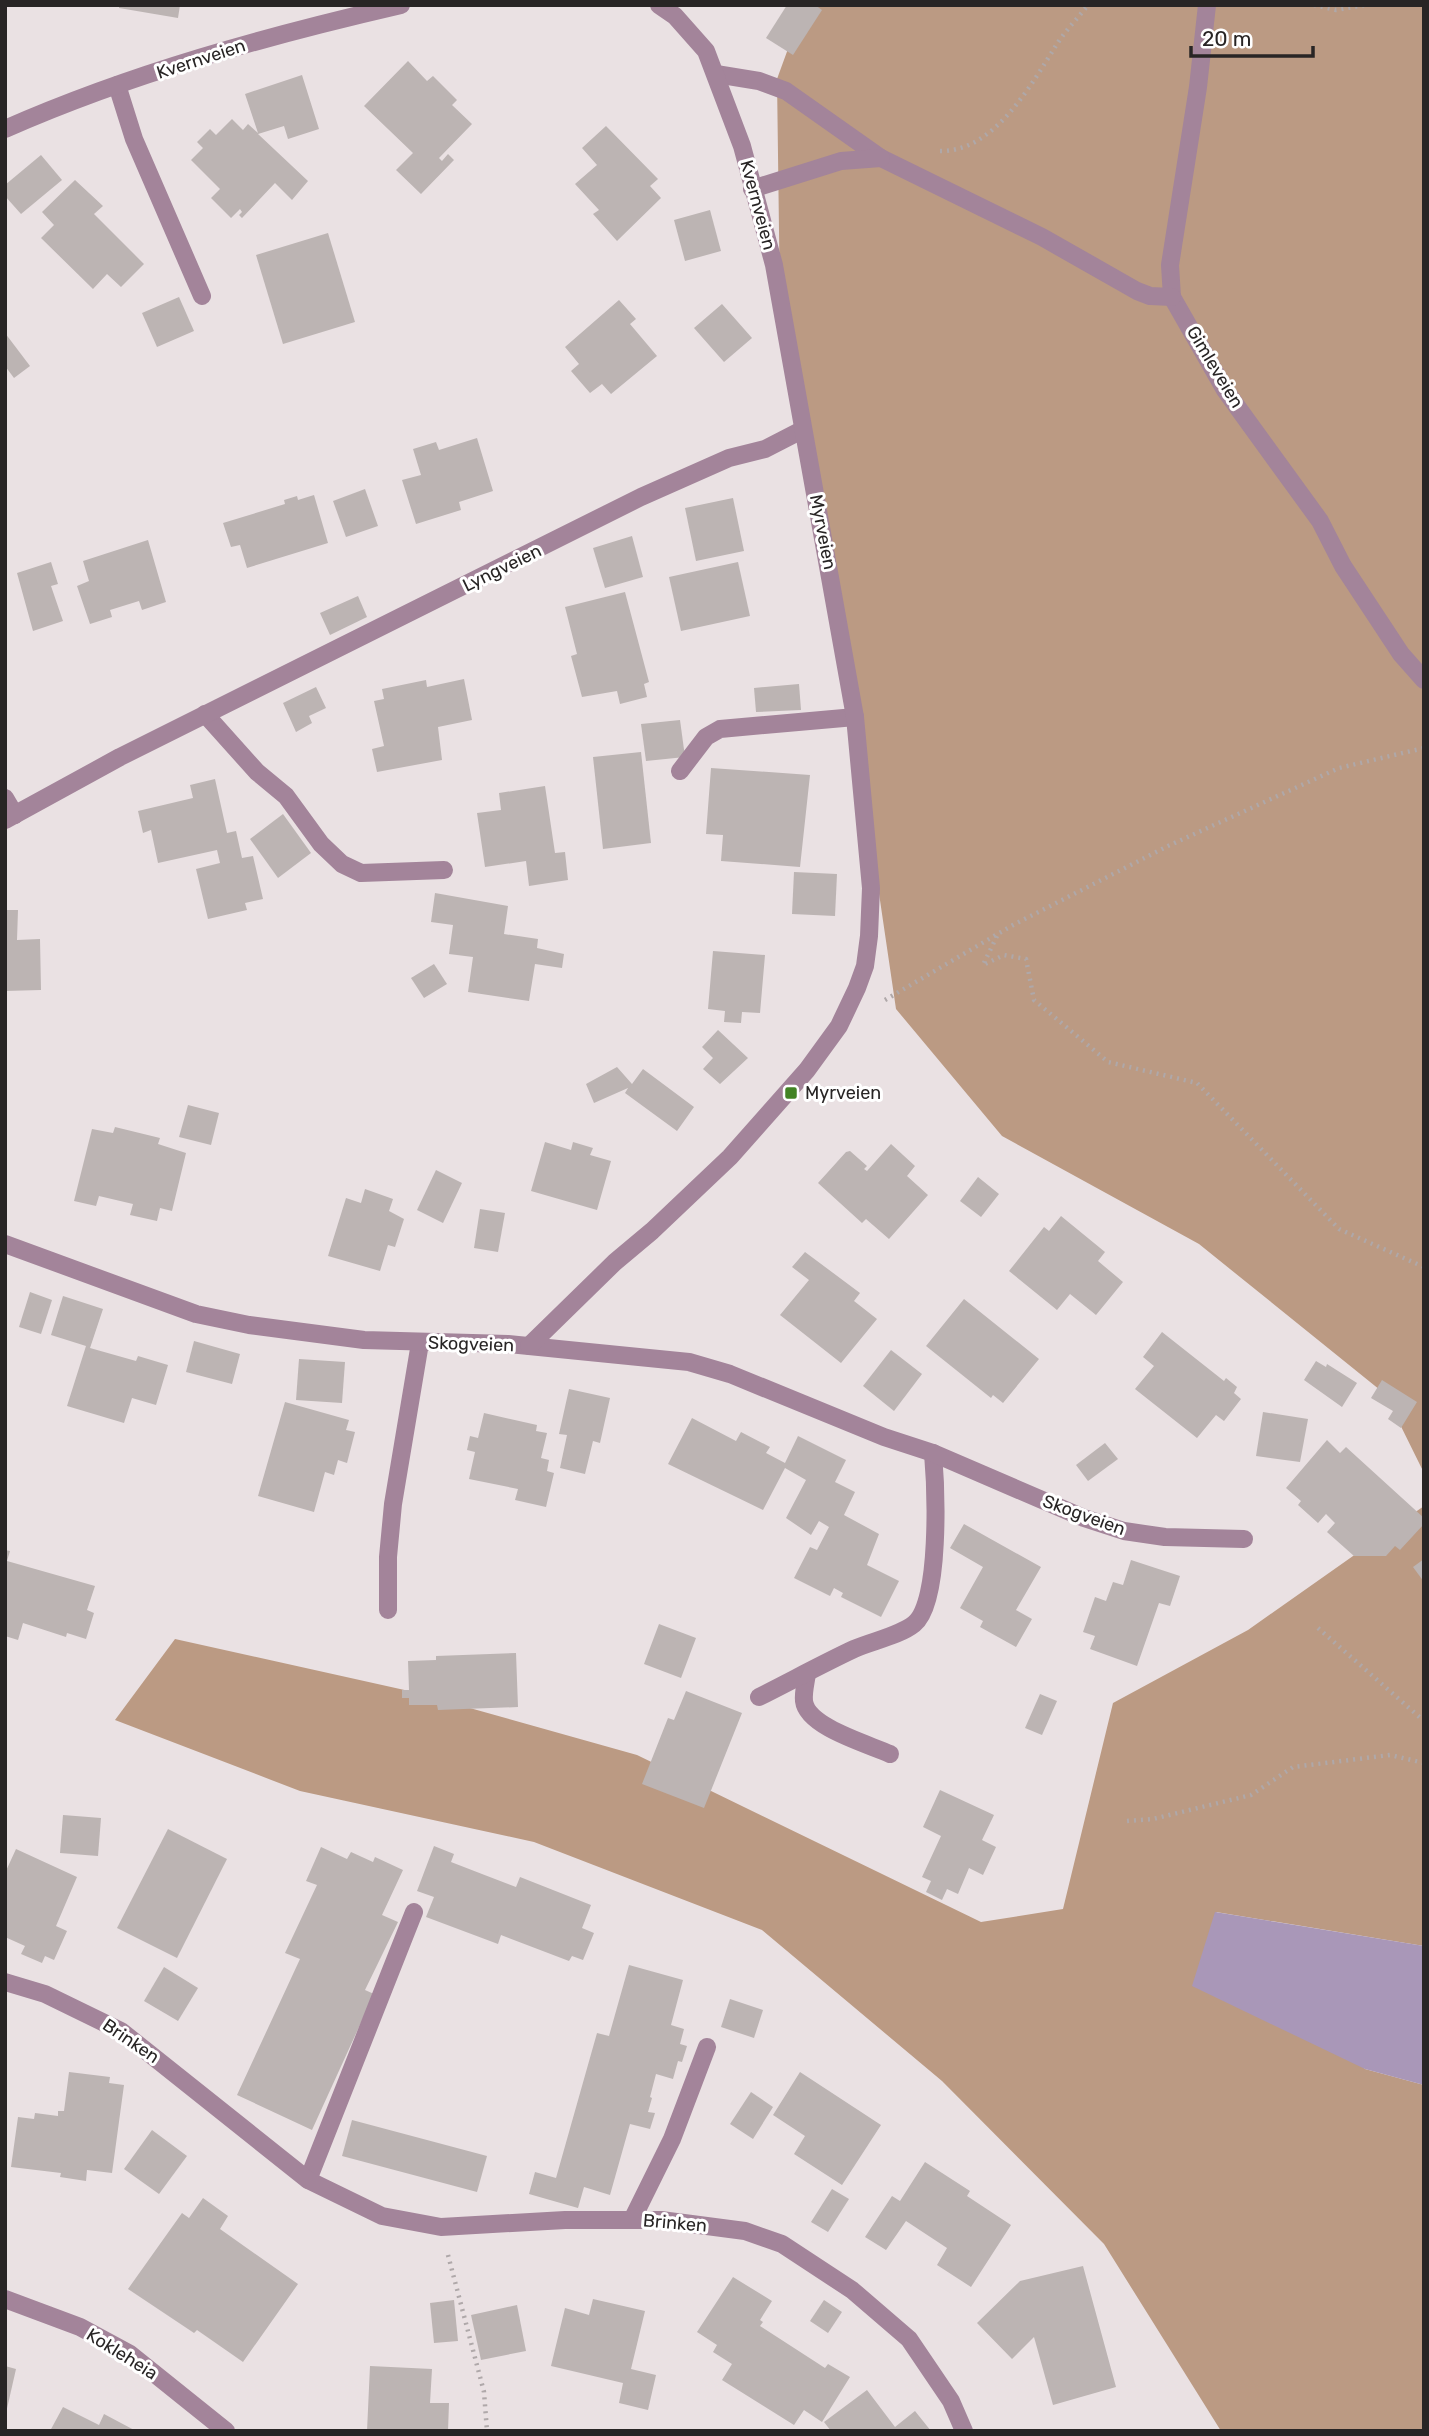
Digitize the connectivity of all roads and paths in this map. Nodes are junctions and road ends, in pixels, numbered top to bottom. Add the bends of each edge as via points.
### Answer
1 (401, 5) edge
2 (659, 5) edge
3 (1088, 5) edge
4 (1207, 5) edge
5 (1314, 5) edge
6 (1366, 5) edge
7 (381, 8) edge
8 (716, 74) junction
9 (117, 85) junction
10 (5, 129) edge
11 (934, 151) dead end
12 (881, 158) junction
13 (752, 189) junction
14 (202, 296) dead end
15 (1172, 297) junction
16 (803, 430) junction
17 (1424, 680) edge
18 (205, 715) junction
19 (855, 716) junction
20 (1424, 748) edge
21 (680, 771) dead end
22 (5, 798) edge
23 (10, 818) edge
24 (444, 870) dead end
25 (997, 934) junction
26 (839, 1026) junction
27 (5, 1244) edge
28 (1424, 1267) edge
29 (419, 1343) junction
30 (529, 1346) junction
31 (933, 1453) junction
32 (1244, 1539) dead end
33 (388, 1610) dead end
34 (1318, 1628) dead end
35 (807, 1673) junction
36 (759, 1697) dead end
37 (1424, 1721) edge
38 (890, 1754) dead end
39 (1424, 1763) edge
40 (1127, 1821) dead end
41 (414, 1912) dead end
42 (5, 1982) edge
43 (707, 2047) dead end
44 (308, 2179) junction
45 (632, 2220) junction
46 (441, 2227) junction
47 (5, 2299) edge
48 (226, 2431) edge
49 (487, 2431) edge
50 (964, 2431) edge

1 - 7 street, Kvernveien
2 - 8 street, Kvernveien via 706,51
3 - 11 path via 1002,121 974,141 945,152
4 - 15 street, Gimleveien via 1170,265
5 - 6 path via 1336,10
7 - 9 street, Kvernveien via 258,40
8 - 12 street via 759,80 786,91
8 - 13 street, Kvernveien
9 - 10 street, Kvernveien
9 - 14 street via 134,139
12 - 13 street via 841,161
12 - 15 street via 1042,237 1138,291
13 - 16 street, Kvernveien via 774,265
15 - 17 street, Gimleveien via 1225,390 1320,521 1343,566 1401,654
16 - 18 street, Lyngveien via 640,497
16 - 19 street, Myrveien
18 - 23 street, Lyngveien
18 - 24 street via 257,772 286,796 342,864 361,873
19 - 21 street via 720,730 706,737
19 - 26 street, Myrveien via 871,888 869,936 865,966
20 - 25 path via 1339,768 1168,845
22 - 23 street, Lyngveien
25 - 26 path
25 - 28 path via 983,965 1004,955 1026,960 1034,1000 1108,1062 1197,1083 1339,1229
26 - 30 street, Myrveien via 807,1070 730,1157
27 - 29 street, Skogveien via 196,1314 307,1333
29 - 30 street, Skogveien
29 - 33 street via 393,1504
30 - 31 street, Skogveien via 689,1362
31 - 32 street, Skogveien via 1124,1531
31 - 35 street via 937,1488 928,1600 914,1624
34 - 37 path
35 - 36 street
35 - 38 street via 804,1700 809,1715
39 - 40 path via 1390,1755 1293,1767 1251,1795
41 - 44 street
42 - 44 street, Brinken via 45,1994 121,2031
43 - 45 street via 672,2139
44 - 46 street, Brinken via 382,2216
45 - 46 street, Brinken
45 - 50 street, Brinken via 745,2231 782,2244 852,2290 909,2339 937,2378
46 - 49 path via 484,2392
47 - 48 street, Kokleheia via 79,2327 130,2354

